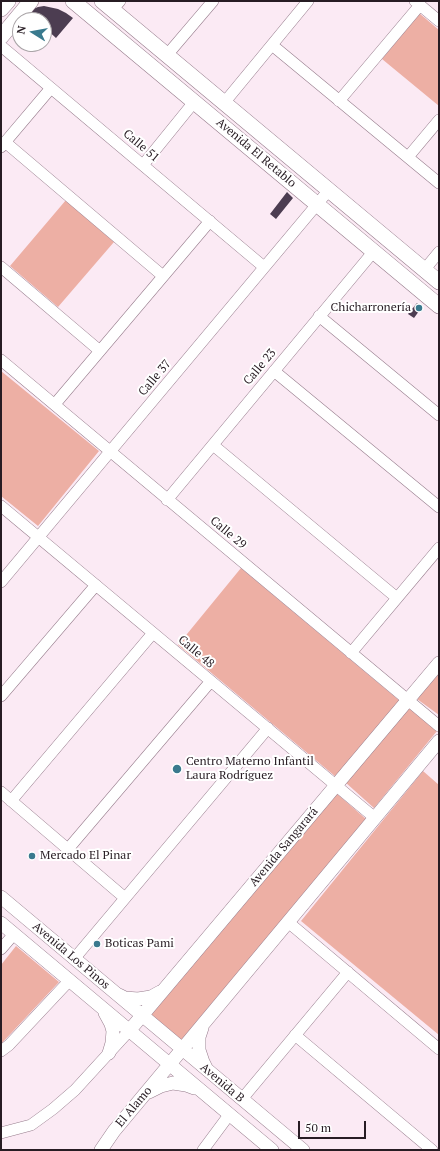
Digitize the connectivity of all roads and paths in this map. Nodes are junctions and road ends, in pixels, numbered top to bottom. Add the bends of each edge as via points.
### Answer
1 (8, 1) edge
2 (31, 1) edge
3 (73, 1) edge
4 (213, 1) edge
5 (308, 1) edge
6 (417, 3) edge
7 (112, 4) edge
8 (1, 9) edge
9 (439, 21) edge
10 (1, 37) edge
11 (272, 45) junction
12 (1, 46) edge
13 (167, 55) junction
14 (51, 88) junction
15 (339, 101) junction
16 (194, 102) junction
17 (224, 103) junction
18 (439, 120) edge
19 (3, 144) edge
20 (408, 157) junction
21 (143, 165) junction
22 (439, 183) edge
23 (329, 190) junction
24 (317, 204) junction
25 (210, 221) junction
26 (374, 251) junction
27 (439, 252) edge
28 (1, 267) edge
29 (264, 267) junction
30 (425, 269) junction
31 (163, 276) junction
32 (439, 282) edge
33 (439, 306) edge
34 (319, 316) junction
35 (100, 351) junction
36 (1, 360) edge
37 (274, 371) junction
38 (55, 404) junction
39 (439, 415) edge
40 (213, 445) junction
41 (110, 451) junction
42 (167, 500) junction
43 (1, 506) edge
44 (439, 507) edge
45 (38, 537) junction
46 (439, 548) edge
47 (1, 582) edge
48 (96, 585) junction
49 (397, 598) junction
50 (153, 633) junction
51 (351, 653) junction
52 (439, 663) edge
53 (211, 681) junction
54 (1, 696) edge
55 (408, 700) junction
56 (439, 726) edge
57 (268, 728) junction
58 (439, 741) edge
59 (335, 786) junction
60 (1, 792) edge
61 (12, 801) junction
62 (375, 818) junction
63 (68, 849) junction
64 (1, 897) edge
65 (125, 898) junction
66 (288, 922) junction
67 (1, 923) edge
68 (14, 934) junction
69 (1, 949) edge
70 (74, 959) junction
71 (348, 972) junction
72 (69, 981) junction
73 (167, 986) junction
74 (112, 991) junction
75 (100, 1007) junction
76 (142, 1016) junction
77 (208, 1018) junction
78 (129, 1031) junction
79 (295, 1035) junction
80 (182, 1049) junction
81 (439, 1049) edge
82 (1, 1051) edge
83 (109, 1053) junction
84 (169, 1065) junction
85 (211, 1074) junction
86 (202, 1092) junction
87 (141, 1099) junction
88 (242, 1099) junction
89 (230, 1115) junction
90 (1, 1133) edge
91 (101, 1150) edge
92 (203, 1150) edge
93 (272, 1150) edge
94 (303, 1150) edge
95 (432, 1150) edge

1 - 8 main road
2 - 10 main road
3 - 16 main road, Avenida El Retablo
4 - 13 street
5 - 11 street
6 - 9 street
6 - 15 street
7 - 13 main road, Avenida El Retablo
11 - 15 street
11 - 17 street
12 - 14 street, Calle 51
13 - 17 main road, Avenida El Retablo
14 - 19 street
14 - 21 street, Calle 51
15 - 20 street
16 - 21 street
16 - 24 main road, Avenida El Retablo
17 - 23 main road, Avenida El Retablo
18 - 20 street
19 - 31 street
20 - 22 street
21 - 25 street, Calle 51
23 - 24 street, Calle 37
23 - 30 main road, Avenida El Retablo
24 - 26 main road, Avenida El Retablo
24 - 29 street, Calle 37
25 - 29 street, Calle 51
25 - 31 street
26 - 33 main road, Avenida El Retablo
26 - 34 street, Calle 23
27 - 30 street
28 - 35 street
29 - 41 street, Calle 37
30 - 32 main road, Avenida El Retablo
31 - 35 street
34 - 37 street, Calle 23
34 - 39 street
35 - 38 street
36 - 38 street, Calle 29
37 - 40 street, Calle 23
37 - 44 street
38 - 41 street, Calle 29
40 - 42 street, Calle 23
40 - 49 street
41 - 42 street, Calle 29
41 - 45 street, Calle 37
42 - 51 street, Calle 29
43 - 45 street, Calle 48
45 - 47 street, Calle 37
45 - 48 street, Calle 48
46 - 49 street
48 - 50 street, Calle 48
48 - 54 street
49 - 51 street
50 - 53 street, Calle 48
50 - 61 street
51 - 55 street, Calle 29
52 - 55 street, Avenida Sangarará
53 - 57 street, Calle 48
53 - 63 street
55 - 56 street, Calle 29
55 - 59 street, Avenida Sangarará
57 - 59 street, Calle 48
57 - 65 street
58 - 62 street
59 - 62 street, Calle 48
59 - 73 street, Avenida Sangarará
60 - 61 street
61 - 63 street
62 - 66 street
63 - 65 street
64 - 70 street, Avenida Los Pinos
65 - 70 street
66 - 71 street
66 - 77 street
67 - 68 street, Avenida Los Pinos
68 - 69 street
68 - 72 street, Avenida Los Pinos
70 - 74 street, Avenida Los Pinos
71 - 79 street
71 - 81 street
72 - 75 street, Avenida Los Pinos
72 - 82 street
73 - 74 street via 157,994 138,999 125,998
73 - 76 street, Avenida Sangarará
74 - 76 street, Avenida Los Pinos
75 - 78 street, Avenida Los Pinos
75 - 83 street via 108,1018 112,1030
76 - 78 street, Avenida Sangarará
76 - 80 street, Avenida B
77 - 80 street
77 - 85 street via 198,1043 200,1056
78 - 83 street
78 - 84 street, Avenida B
79 - 88 street
79 - 95 street
80 - 84 street
80 - 85 street, Avenida B
83 - 90 street via 75,1090 53,1109 31,1125
84 - 86 street, Avenida B
84 - 87 street, El Alamo
85 - 88 street, Avenida B
86 - 87 street via 173,1083 155,1088
86 - 89 street, Avenida B
87 - 91 street, El Alamo
88 - 94 street, Avenida B
89 - 92 street
89 - 93 street, Avenida B

